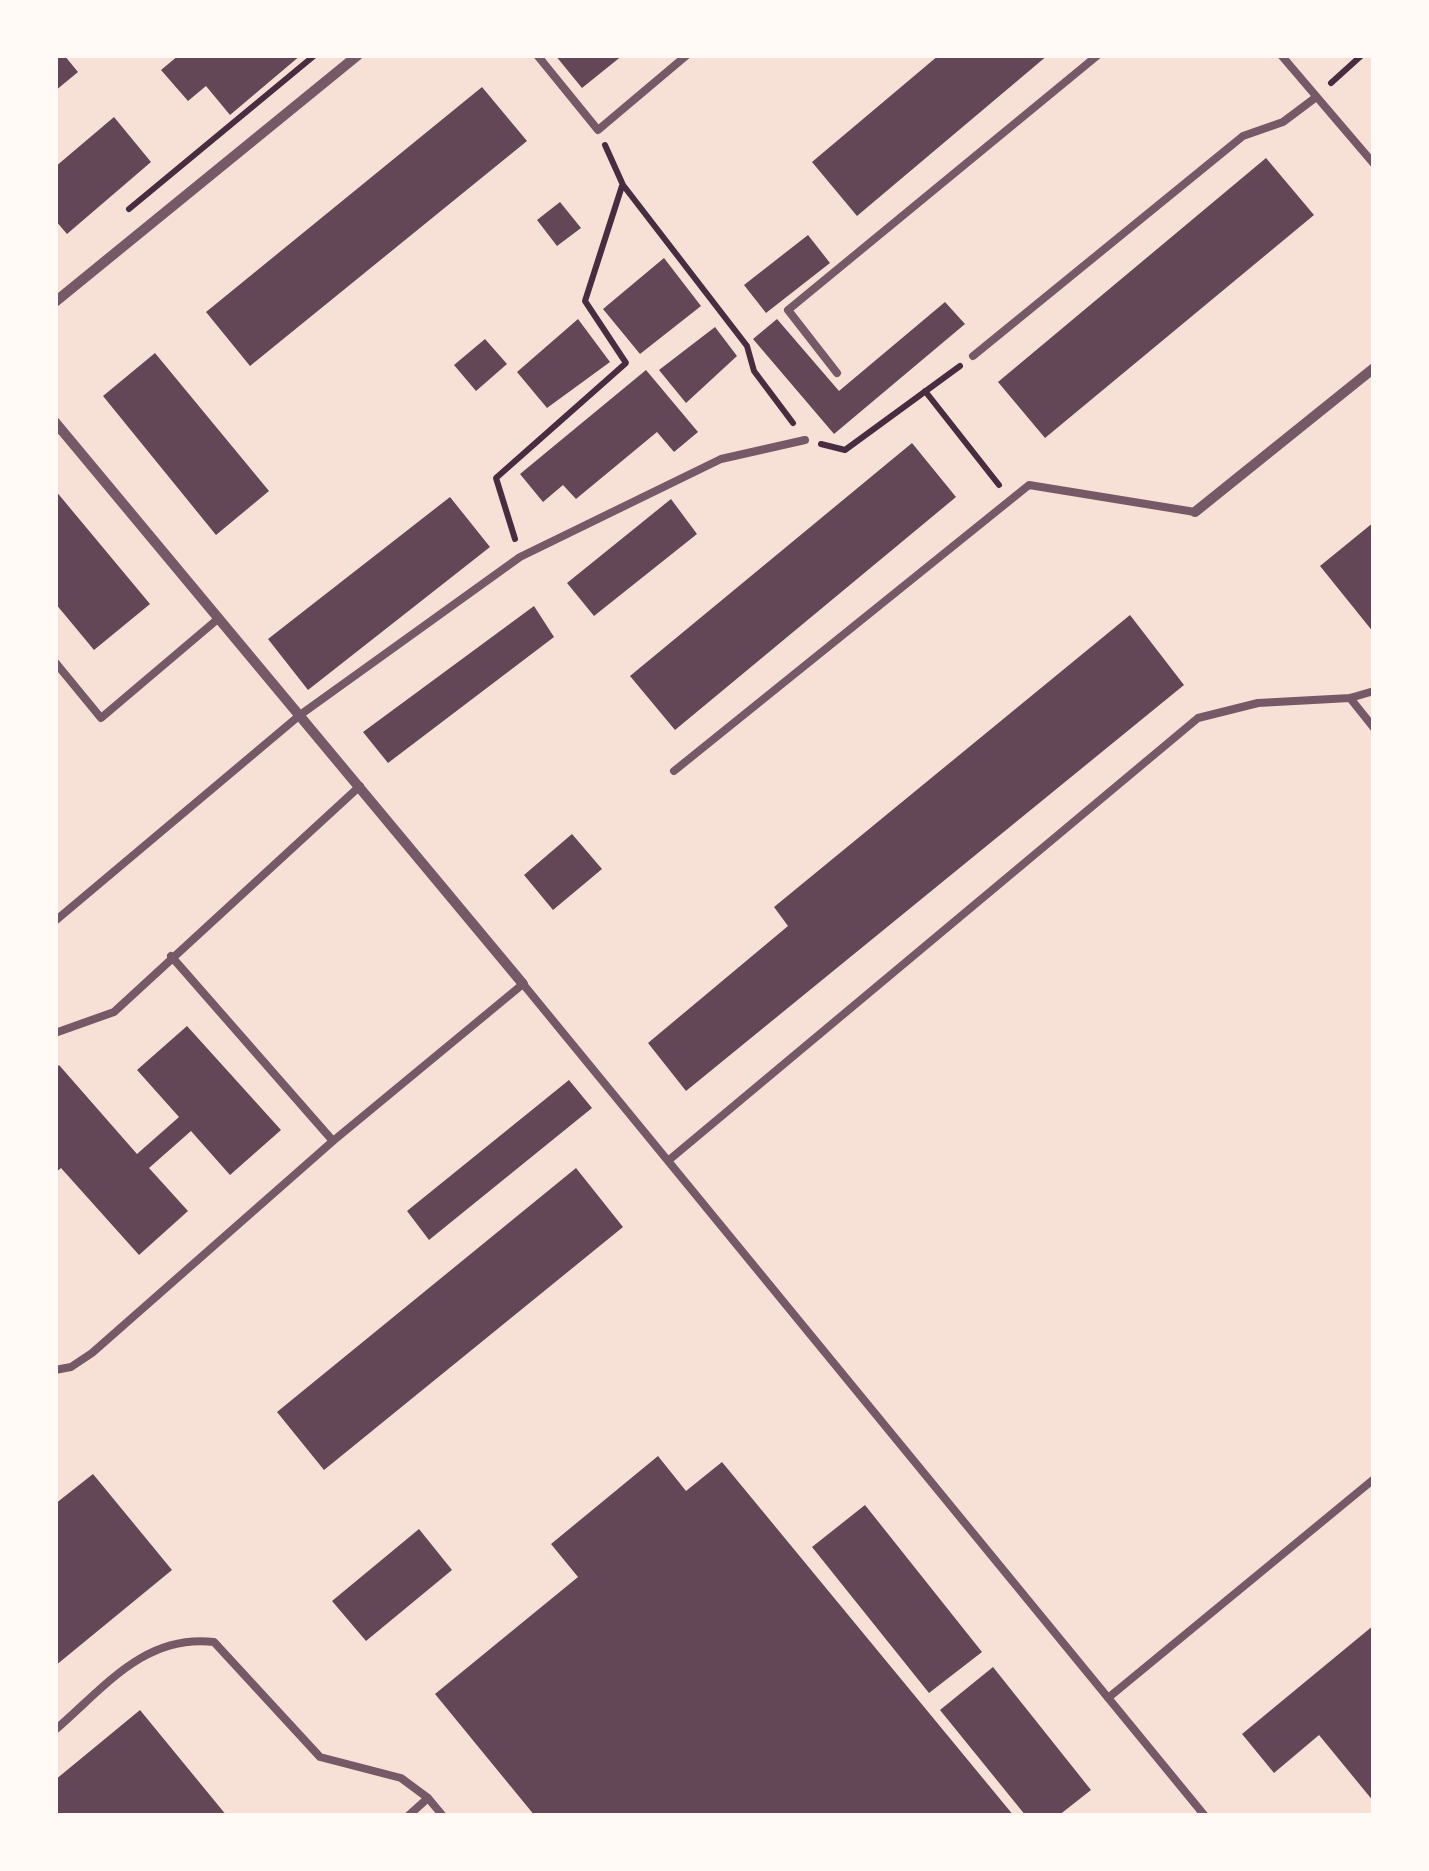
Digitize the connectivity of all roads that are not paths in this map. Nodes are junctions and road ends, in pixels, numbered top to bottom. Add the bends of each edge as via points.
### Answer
1 (358, 55) edge
2 (537, 55) edge
3 (686, 55) edge
4 (1098, 55) edge
5 (1282, 55) edge
6 (1316, 98) junction
7 (1374, 164) edge
8 (55, 302) edge
9 (973, 356) road end
10 (1374, 368) edge
11 (837, 373) dead end
12 (55, 422) edge
13 (806, 440) road end
14 (1195, 512) joint
15 (219, 618) junction
16 (55, 662) edge
17 (1374, 692) edge
18 (1350, 698) junction
19 (300, 715) junction
20 (1374, 728) edge
21 (674, 771) dead end
22 (360, 786) junction
23 (55, 921) edge
24 (171, 956) junction
25 (523, 984) junction
26 (55, 1033) edge
27 (333, 1141) junction
28 (669, 1160) junction
29 (55, 1370) edge
30 (1374, 1479) edge
31 (1108, 1698) junction
32 (55, 1730) edge
33 (428, 1798) junction
34 (408, 1816) edge
35 (443, 1816) edge
36 (1205, 1816) edge

1 - 8 street
2 - 3 lane via 598,130
4 - 11 lane via 788,310
5 - 6 lane
6 - 7 lane
6 - 9 lane via 1283,122 1243,136
10 - 14 street
12 - 15 street
13 - 19 lane via 721,459 520,556
14 - 21 lane via 1028,485
15 - 16 lane via 101,718
15 - 19 street
17 - 18 lane
18 - 20 lane
18 - 28 lane via 1258,703 1198,718
19 - 22 street
19 - 23 lane
22 - 24 lane
22 - 25 street
24 - 26 lane via 114,1012
24 - 27 lane
25 - 27 lane
25 - 28 lane
27 - 29 lane via 92,1353
28 - 31 lane
30 - 31 lane
31 - 36 lane
32 - 33 lane via 147,1651 188,1639 214,1642 320,1757 401,1778
33 - 34 lane
33 - 35 lane

